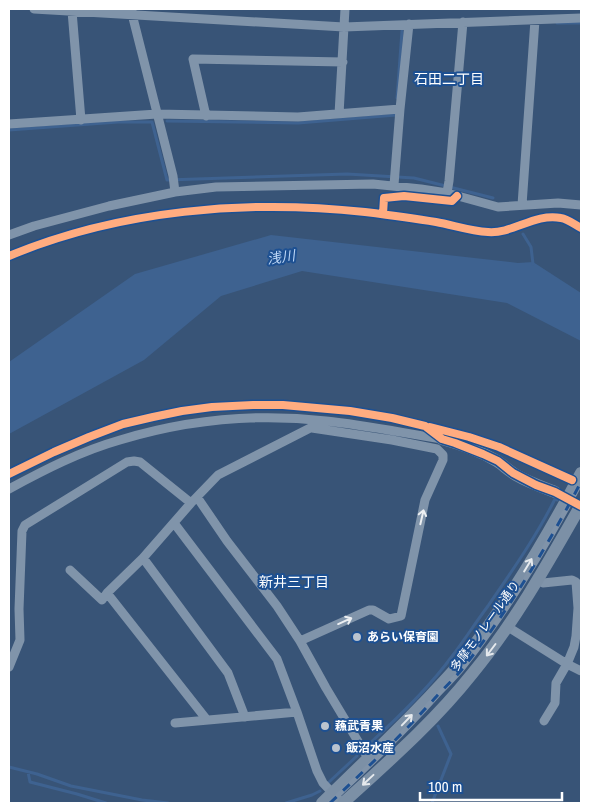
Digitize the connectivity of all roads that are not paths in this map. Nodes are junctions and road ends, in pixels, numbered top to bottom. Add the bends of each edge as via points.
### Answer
1 (34, 9) edge
2 (345, 9) edge
3 (72, 11) junction
4 (132, 12) edge
5 (581, 18) edge
6 (535, 20) junction
7 (463, 22) junction
8 (409, 24) junction
9 (344, 26) junction
10 (343, 62) junction
11 (400, 109) junction
12 (157, 114) junction
13 (339, 114) junction
14 (206, 116) junction
15 (81, 120) junction
16 (9, 124) edge
17 (394, 180) junction
18 (174, 184) junction
19 (448, 188) junction
20 (522, 205) junction
21 (581, 205) edge
22 (9, 235) edge
23 (325, 420) junction
24 (312, 428) junction
25 (442, 439) joint
26 (580, 475) edge
27 (9, 489) edge
28 (555, 492) dead end
29 (194, 500) junction
30 (581, 505) edge
31 (557, 517) junction
32 (174, 523) junction
33 (576, 527) edge
34 (143, 558) junction
35 (70, 570) dead end
36 (538, 580) junction
37 (107, 593) junction
38 (579, 607) edge
39 (508, 626) junction
40 (300, 641) junction
41 (567, 664) junction
42 (9, 667) edge
43 (581, 671) edge
44 (297, 712) junction
45 (245, 717) junction
46 (207, 720) junction
47 (544, 722) dead end
48 (175, 723) dead end
49 (368, 758) junction
50 (332, 793) junction
51 (322, 803) edge
52 (342, 803) edge

1 - 3 street
2 - 9 street
3 - 4 street
3 - 15 street
4 - 9 street
4 - 12 street
5 - 6 street
6 - 7 street
6 - 20 street
7 - 8 street
7 - 19 street
8 - 9 street
8 - 11 street
9 - 10 street
10 - 13 street
10 - 14 street via 193,59
11 - 13 street
11 - 17 street
12 - 14 street
12 - 15 street
12 - 18 street
13 - 14 street
15 - 16 street
17 - 18 street via 216,187
17 - 19 street
18 - 22 street
19 - 20 street via 498,207
20 - 21 street
23 - 24 street
23 - 25 street
23 - 27 street via 250,418 166,428 118,440 70,458
24 - 29 street via 218,475
40 -> 24 street via 369,610 389,619 401,616 426,500 443,460 437,449
25 - 28 main road via 498,461 513,473
26 - 31 main road, 多摩モノレール通り
29 - 32 street
29 - 40 street via 277,606
29 - 42 street via 140,462 127,462 25,525 22,531 20,640
30 - 33 main road, 多摩モノレール通り
31 - 33 main road
49 -> 31 main road, 多摩モノレール通り via 476,643 524,573
32 - 34 street
32 - 44 street via 277,659
33 - 36 main road, 多摩モノレール通り
34 - 37 street
34 - 45 street via 228,673
35 - 37 street via 102,600
36 - 38 street via 543,583 576,582
36 - 39 main road, 多摩モノレール通り
37 - 46 street
38 - 41 street via 574,647
39 - 41 street
39 -> 52 main road, 多摩モノレール通り via 471,675 418,734
40 - 49 street
41 - 43 street
41 - 47 street via 556,683 555,703
44 - 45 street
44 - 50 street via 317,771
45 - 46 street
46 - 48 street
49 - 50 main road, 多摩モノレール通り
50 - 51 main road, 多摩モノレール通り
50 - 52 street

